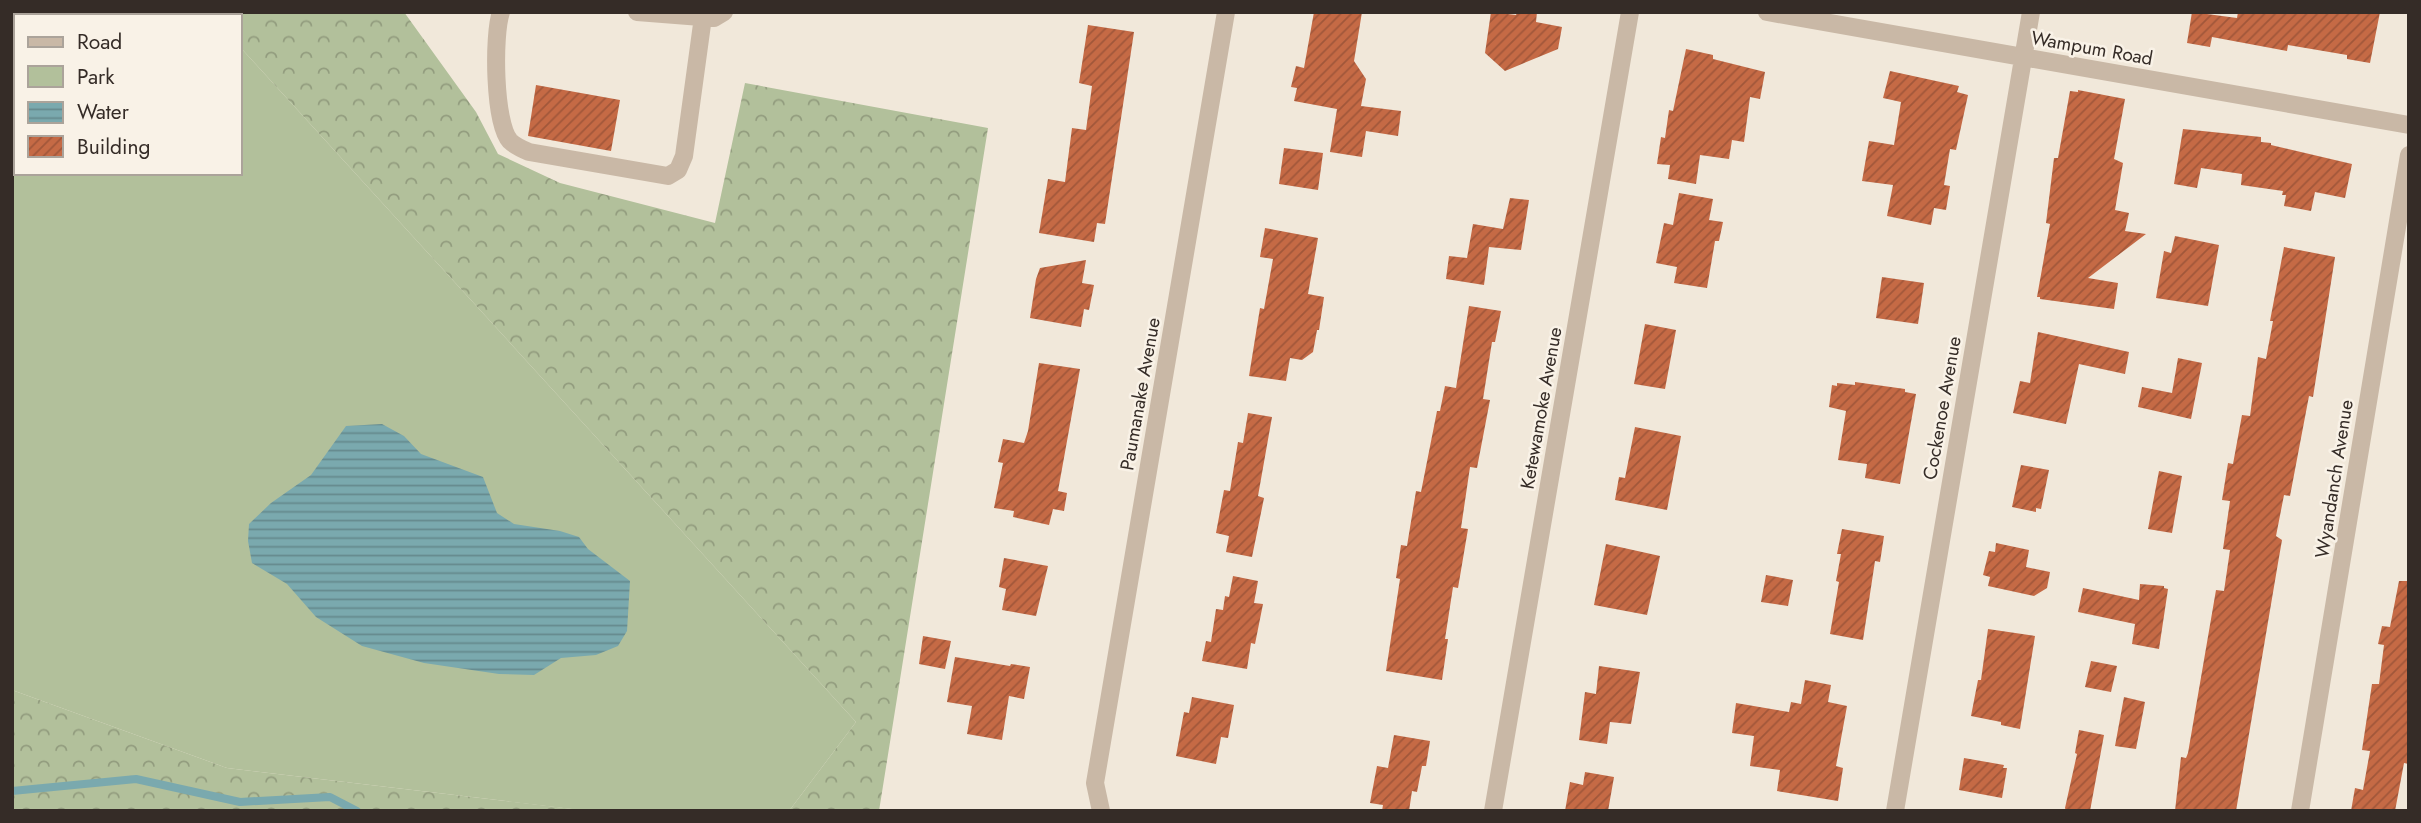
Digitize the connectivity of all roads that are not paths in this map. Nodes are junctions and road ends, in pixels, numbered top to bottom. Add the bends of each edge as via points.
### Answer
1 (501, 12) edge
2 (637, 12) edge
3 (724, 12) edge
4 (1226, 12) edge
5 (1630, 12) edge
6 (1767, 12) edge
7 (2032, 12) edge
8 (703, 17) junction
9 (2024, 57) junction
10 (2409, 125) edge
11 (2409, 155) edge
12 (1101, 811) edge
13 (1493, 811) edge
14 (1895, 811) edge
15 (2300, 811) edge

1 - 8 street via 496,94 510,142 529,152 668,176 678,170 684,156
2 - 8 street
3 - 8 street via 714,18
4 - 12 street, Paumanake Avenue via 1095,783
5 - 13 street, Ketewamoke Avenue
6 - 9 street, Wampum Road
7 - 9 street, Cockenoe Avenue
9 - 10 street, Wampum Road
9 - 14 street, Cockenoe Avenue
11 - 15 street, Wyandanch Avenue

